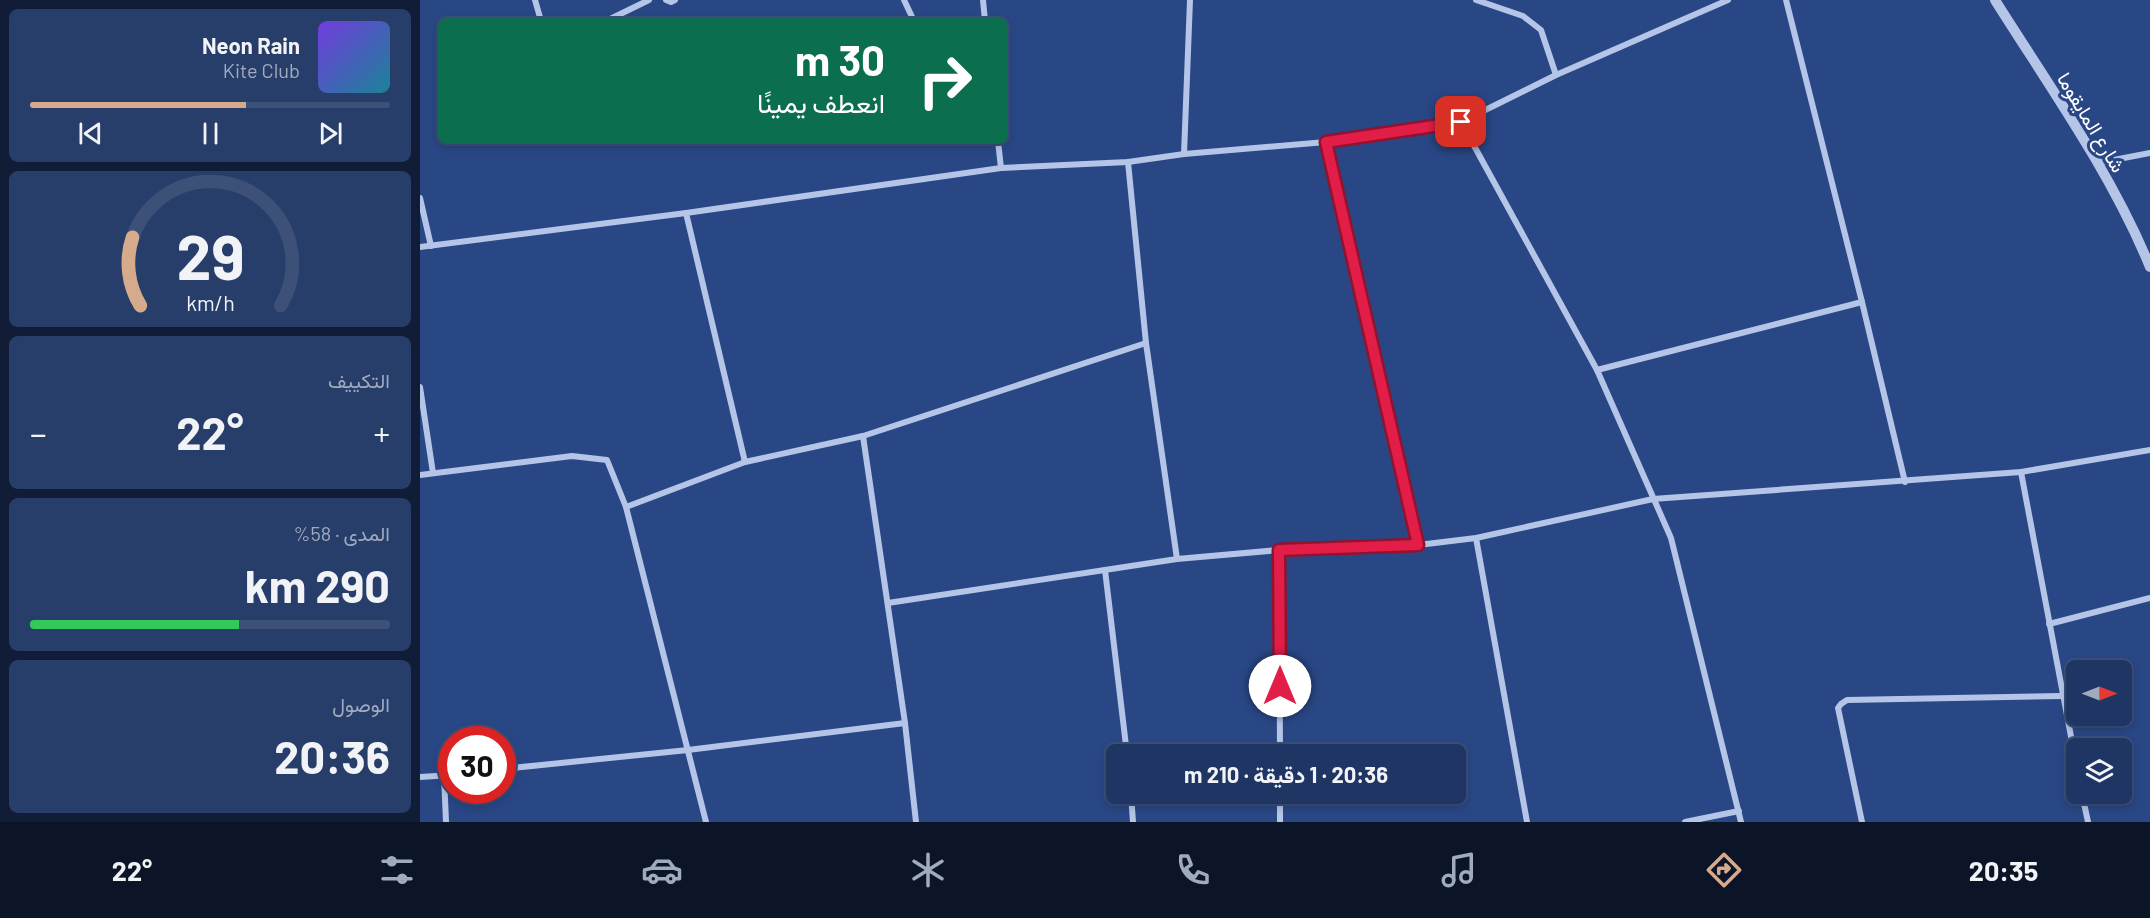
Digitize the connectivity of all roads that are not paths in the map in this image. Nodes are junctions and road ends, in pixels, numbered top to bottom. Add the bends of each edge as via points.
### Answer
1 (535, 0) edge
2 (649, 0) edge
3 (666, 0) edge
4 (675, 0) edge
5 (904, 0) edge
6 (983, 0) edge
7 (1190, 0) edge
8 (1476, 0) edge
9 (1728, 0) edge
10 (1786, 0) edge
11 (1995, 0) edge
12 (541, 18) edge
13 (612, 18) edge
14 (913, 18) edge
15 (985, 18) edge
16 (1556, 75) junction
17 (1461, 122) junction
18 (1326, 142) junction
19 (998, 144) edge
20 (2150, 153) edge
21 (1184, 154) junction
22 (1128, 162) junction
23 (2097, 163) junction
24 (1001, 168) junction
25 (420, 198) edge
26 (686, 213) junction
27 (431, 246) junction
28 (420, 247) edge
29 (2150, 267) edge
30 (1862, 302) junction
31 (1146, 343) junction
32 (1597, 370) junction
33 (420, 387) edge
34 (863, 436) junction
35 (2150, 450) edge
36 (745, 462) junction
37 (2021, 472) junction
38 (433, 473) junction
39 (420, 475) edge
40 (1905, 482) junction
41 (1653, 499) junction
42 (626, 507) junction
43 (1476, 538) junction
44 (1418, 545) junction
45 (1279, 550) junction
46 (1177, 559) junction
47 (1105, 570) junction
48 (2150, 598) edge
49 (888, 603) junction
50 (2049, 624) junction
51 (2062, 696) junction
52 (905, 723) junction
53 (2071, 738) edge
54 (1126, 744) edge
55 (1280, 744) edge
56 (688, 750) junction
57 (516, 768) edge
58 (438, 776) edge
59 (420, 777) edge
60 (447, 804) edge
61 (1132, 804) edge
62 (1280, 804) edge
63 (2084, 804) edge
64 (1739, 811) junction
65 (446, 822) edge
66 (706, 822) edge
67 (916, 822) edge
68 (1133, 822) edge
69 (1280, 822) edge
70 (1527, 822) edge
71 (1685, 822) edge
72 (1741, 822) edge
73 (1862, 822) edge
74 (2088, 822) edge

1 - 12 street
2 - 13 street
3 - 4 street
5 - 14 street
6 - 15 street
7 - 21 street
8 - 16 street via 1523,16 1541,30
9 - 16 street
10 - 30 street
11 - 23 street, شارع المايقوما
16 - 17 street
17 - 18 street
17 - 32 street
18 - 21 street
18 - 44 street
19 - 24 street
20 - 23 street
21 - 22 street
22 - 24 street
22 - 31 street
23 - 29 street, شارع المايقوما
24 - 26 street
25 - 27 street
26 - 27 street
26 - 36 street
27 - 28 street
30 - 32 street
30 - 40 street
31 - 34 street
31 - 46 street
32 - 41 street
33 - 38 street
34 - 36 street
34 - 49 street
35 - 37 street
36 - 42 street
37 - 40 street
37 - 50 street
38 - 39 street
38 - 42 street via 572,456 607,460
40 - 41 street
41 - 43 street
41 - 64 street via 1671,538
42 - 56 street
43 - 44 street
43 - 70 street
44 - 45 street
45 - 46 street
45 - 55 street
46 - 47 street
47 - 49 street
47 - 54 street
48 - 50 street
49 - 52 street
50 - 51 street
51 - 53 street
51 - 73 street via 1847,700 1840,704
52 - 56 street
52 - 67 street
56 - 57 street
56 - 66 street
58 - 59 street
60 - 65 street
61 - 68 street
62 - 69 street
63 - 74 street
64 - 71 street
64 - 72 street

